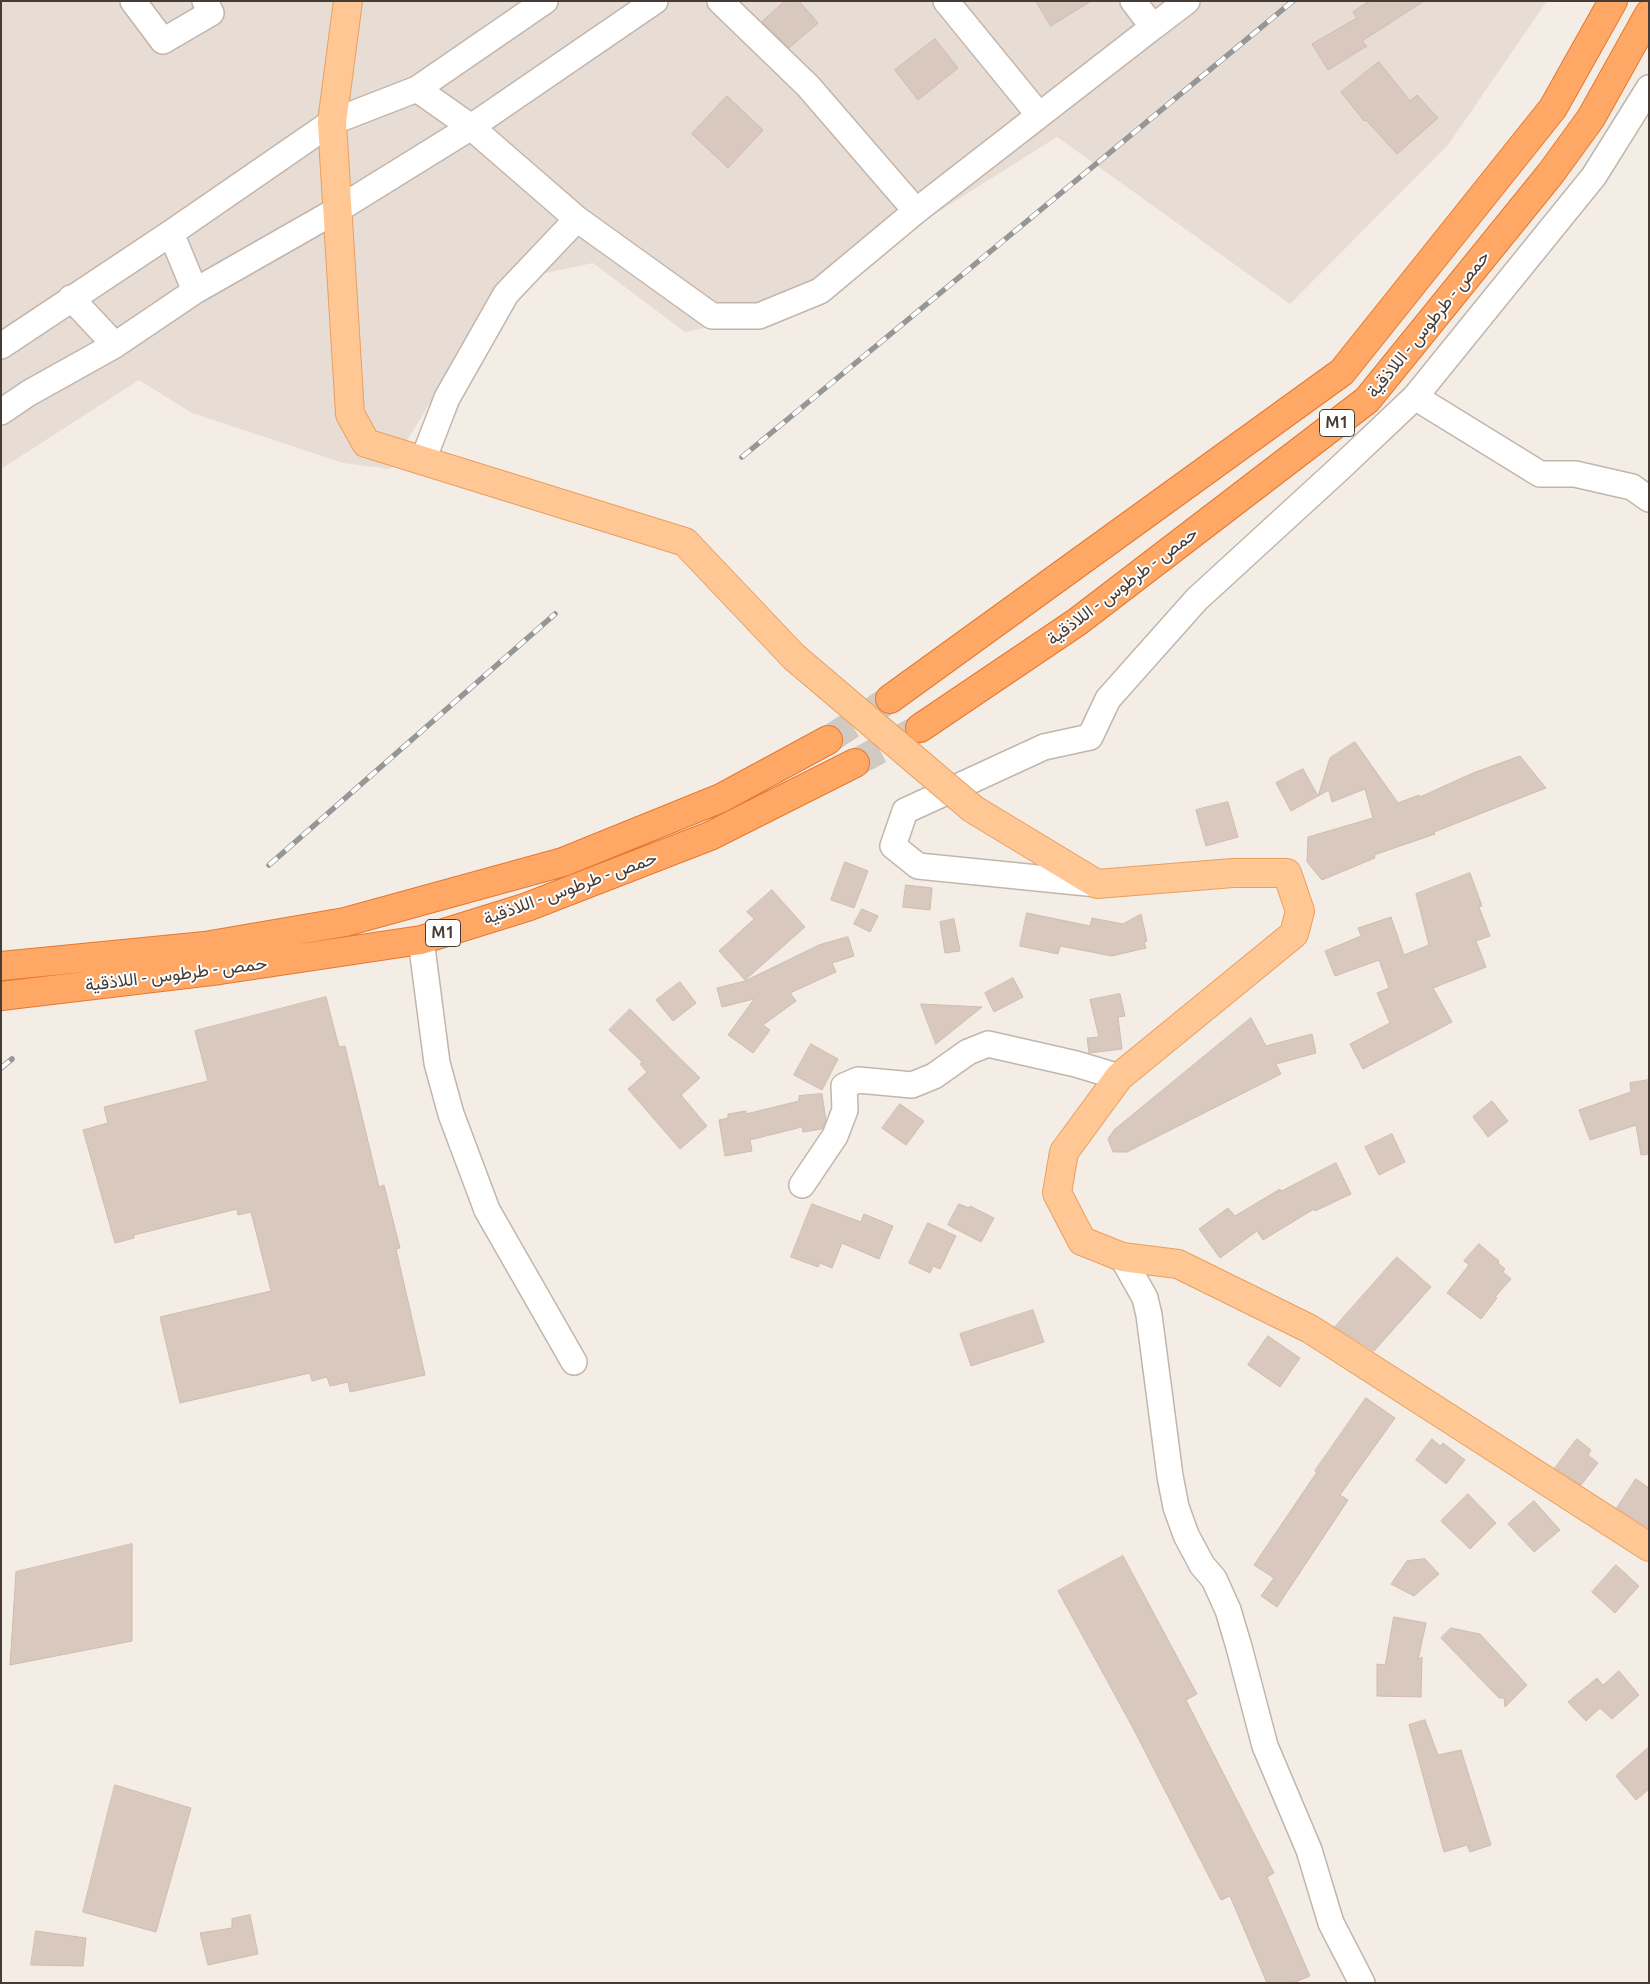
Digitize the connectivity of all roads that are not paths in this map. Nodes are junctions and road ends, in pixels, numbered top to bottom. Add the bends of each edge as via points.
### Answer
1 (133, 1) edge
2 (205, 1) edge
3 (348, 1) edge
4 (545, 1) edge
5 (655, 1) edge
6 (720, 1) edge
7 (946, 1) edge
8 (1133, 1) edge
9 (1187, 1) edge
10 (1613, 1) edge
11 (1649, 14) edge
12 (1153, 27) junction
13 (1649, 88) edge
14 (417, 89) junction
15 (1039, 115) junction
16 (332, 122) junction
17 (471, 127) junction
18 (337, 210) junction
19 (916, 211) junction
20 (577, 219) junction
21 (171, 233) junction
22 (195, 291) junction
23 (71, 298) junction
24 (115, 345) junction
25 (1, 346) edge
26 (1415, 397) junction
27 (1, 412) edge
28 (423, 460) junction
29 (1649, 499) edge
30 (890, 699) tunnel mouth
31 (920, 728) tunnel mouth
32 (828, 740) tunnel mouth
33 (855, 764) tunnel mouth
34 (1098, 884) junction
35 (421, 940) junction
36 (1, 966) edge
37 (1, 996) edge
38 (1119, 1077) junction
39 (802, 1185) dead end
40 (1122, 1257) junction
41 (574, 1362) dead end
42 (1649, 1547) edge
43 (1362, 1983) edge

1 - 2 street via 163,41 211,13
3 - 16 main road
4 - 14 street
5 - 17 street
6 - 19 street via 808,86
7 - 15 street
8 - 12 street
9 - 12 street
10 - 30 highway, حمص - طرطوس - اللاذقية / M1 via 1553,108 1342,372
11 - 31 highway, حمص - طرطوس - اللاذقية / M1 via 1591,118 1551,173 1367,400 1077,622
12 - 15 street
13 - 26 street via 1594,176
14 - 16 street
14 - 17 street
15 - 19 street
16 - 18 main road
16 - 21 street
17 - 18 street
17 - 20 street
18 - 22 street
18 - 28 main road via 350,414 366,442
19 - 20 street via 820,291 759,316 712,316
20 - 28 street via 506,294 447,398
21 - 22 street
21 - 23 street
22 - 24 street
23 - 24 street
23 - 25 street
24 - 27 street
26 - 29 street via 1540,474 1575,474 1632,486
26 - 34 street via 1197,599 1108,699 1090,737 1044,747 905,811 892,846 918,866
28 - 34 main road, bridge via 685,542 794,657 973,809
32 - 36 highway, حمص - طرطوس - اللاذقية / M1 via 721,798 563,862 345,922 205,946
33 - 35 highway, حمص - طرطوس - اللاذقية / M1 via 710,836 527,907
34 - 38 main road via 1233,873 1286,873 1300,911 1294,934
35 - 37 highway, حمص - طرطوس - اللاذقية / M1 via 220,970
35 - 41 street via 437,1063 452,1114 487,1210
38 - 39 street via 988,1044 968,1052 934,1076 912,1085 858,1080 844,1086 846,1110 835,1136
38 - 40 main road via 1064,1152 1057,1193 1082,1241
40 - 42 main road via 1178,1264 1310,1329
40 - 43 street via 1145,1298 1149,1315 1176,1508 1186,1535 1202,1565 1214,1579 1228,1610 1265,1746 1309,1850 1332,1923

